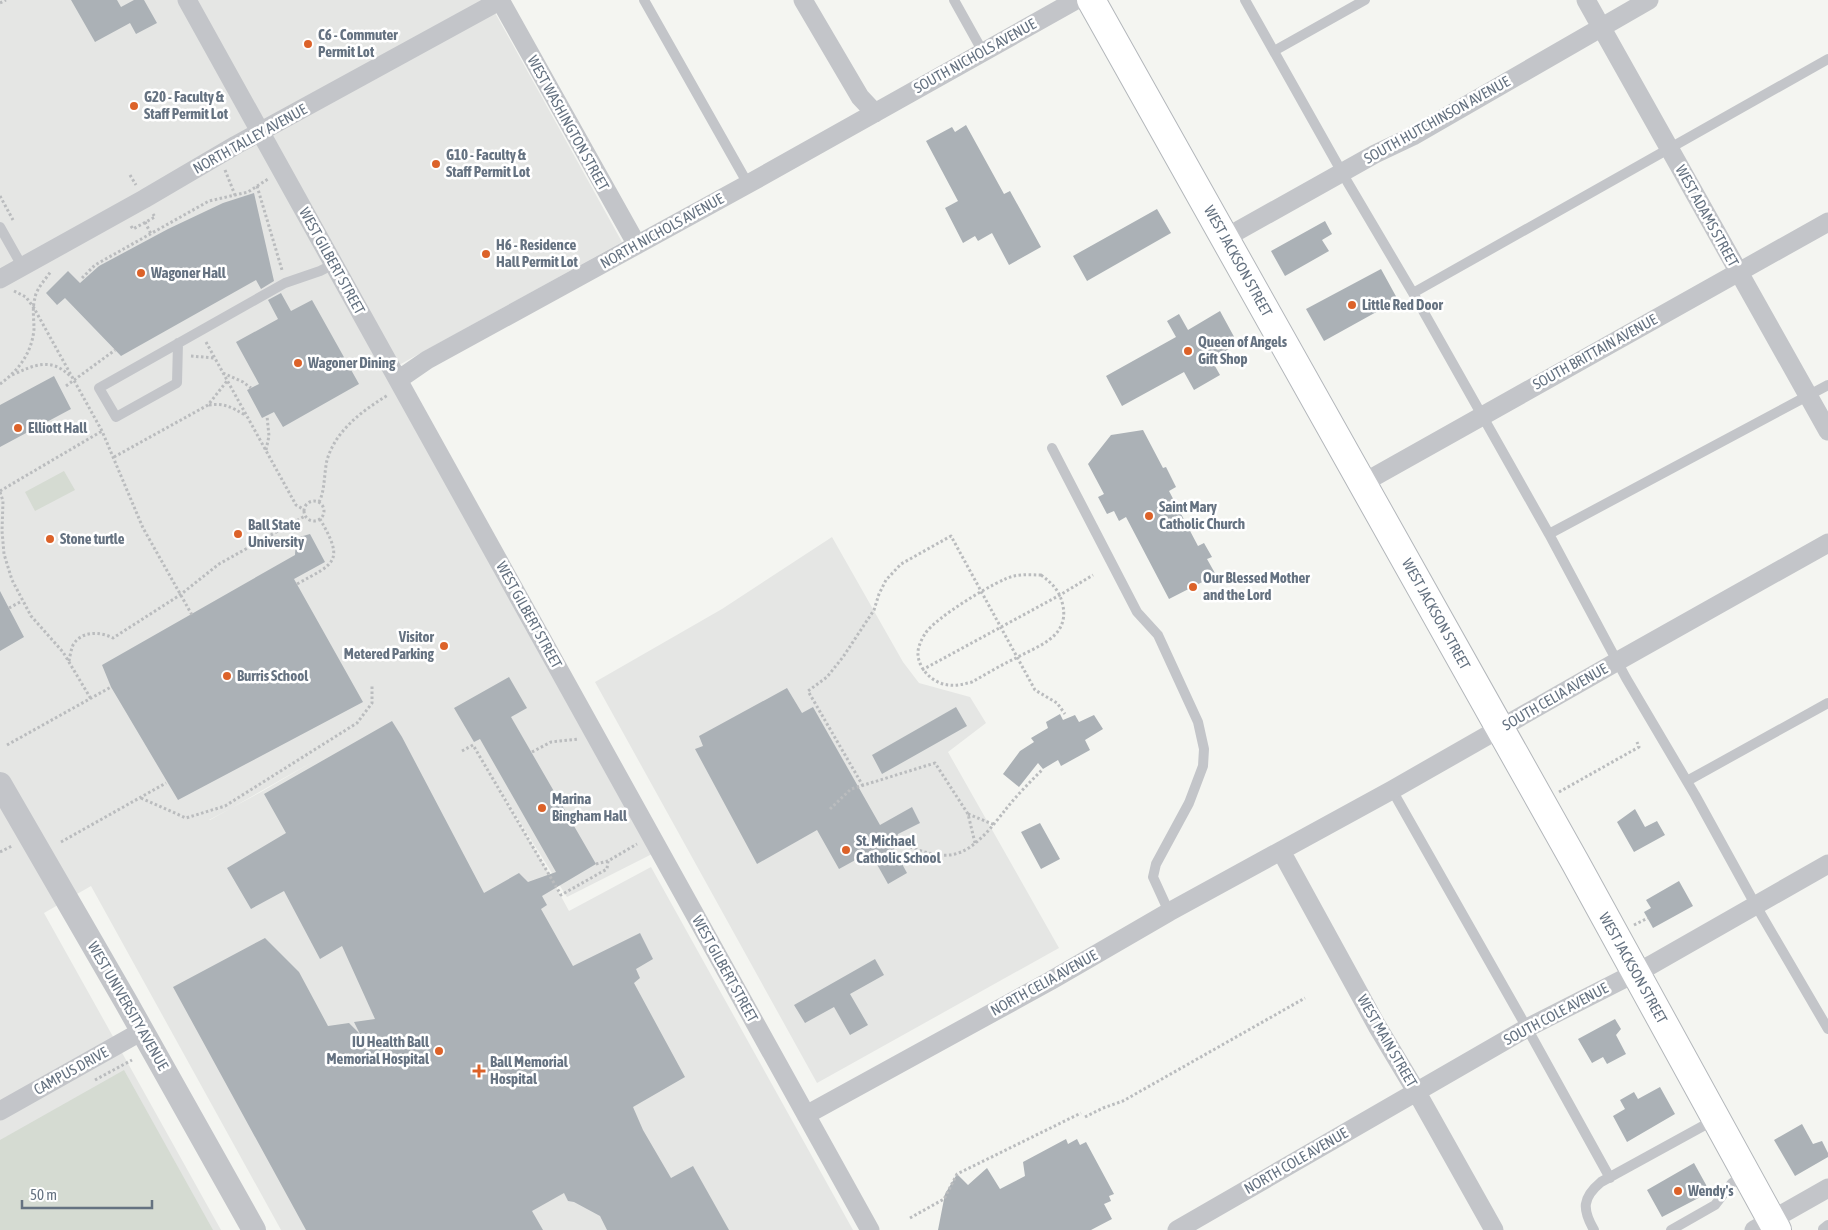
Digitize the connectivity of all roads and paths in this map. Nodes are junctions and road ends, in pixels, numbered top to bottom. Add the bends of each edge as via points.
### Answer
1 (6, 0) edge
2 (187, 0) edge
3 (500, 0) edge
4 (644, 0) edge
5 (803, 0) edge
6 (954, 0) edge
7 (1076, 0) edge
8 (1091, 0) edge
9 (1245, 0) edge
10 (1365, 0) edge
11 (1586, 0) edge
12 (1649, 0) edge
13 (0, 3) edge
14 (1601, 27) junction
15 (1274, 51) junction
16 (983, 52) junction
17 (1828, 59) edge
18 (875, 113) junction
19 (262, 132) junction
20 (1669, 147) junction
21 (224, 167) dead end
22 (1342, 172) junction
23 (268, 178) dead end
24 (748, 184) junction
25 (257, 186) junction
26 (236, 195) junction
27 (155, 217) dead end
28 (145, 222) junction
29 (1828, 222) edge
30 (0, 227) edge
31 (133, 229) dead end
32 (150, 234) junction
33 (1225, 238) junction
34 (637, 245) junction
35 (52, 250) junction
36 (334, 264) junction
37 (22, 266) junction
38 (1739, 272) junction
39 (2, 277) edge
40 (82, 278) dead end
41 (285, 283) junction
42 (1413, 292) junction
43 (34, 308) junction
44 (200, 331) junction
45 (178, 343) junction
46 (115, 350) dead end
47 (223, 373) junction
48 (12, 375) junction
49 (74, 380) junction
50 (398, 380) junction
51 (227, 381) junction
52 (0, 384) edge
53 (1828, 385) edge
54 (66, 386) dead end
55 (251, 388) dead end
56 (1808, 396) junction
57 (208, 404) junction
58 (246, 415) junction
59 (267, 416) dead end
60 (1482, 416) junction
61 (102, 431) junction
62 (1828, 431) edge
63 (1052, 448) dead end
64 (266, 451) junction
65 (114, 457) junction
66 (1362, 483) junction
67 (0, 492) edge
68 (319, 502) junction
69 (303, 509) junction
70 (305, 516) junction
71 (320, 519) junction
72 (1549, 534) junction
73 (1828, 543) edge
74 (1093, 575) dead end
75 (298, 584) dead end
76 (982, 592) junction
77 (1060, 595) junction
78 (180, 596) junction
79 (22, 601) junction
80 (9, 608) dead end
81 (192, 615) dead end
82 (1000, 627) junction
83 (1017, 657) junction
84 (1618, 660) junction
85 (69, 661) junction
86 (922, 670) junction
87 (372, 685) dead end
88 (111, 687) dead end
89 (91, 699) junction
90 (1828, 703) edge
91 (1065, 714) dead end
92 (1500, 728) junction
93 (582, 738) dead end
94 (1637, 742) dead end
95 (7, 745) dead end
96 (462, 751) dead end
97 (532, 752) dead end
98 (1042, 769) dead end
99 (1687, 781) junction
100 (166, 783) dead end
101 (0, 784) edge
102 (863, 786) junction
103 (1392, 790) junction
104 (1554, 795) dead end
105 (141, 798) junction
106 (830, 809) dead end
107 (968, 814) junction
108 (995, 824) junction
109 (62, 842) dead end
110 (640, 842) dead end
111 (896, 842) dead end
112 (975, 843) junction
113 (12, 846) dead end
114 (1281, 851) junction
115 (0, 852) edge
116 (608, 861) junction
117 (596, 864) dead end
118 (1828, 864) edge
119 (1756, 904) junction
120 (1169, 912) junction
121 (1648, 918) dead end
122 (1629, 928) dead end
123 (1635, 973) junction
124 (1305, 998) dead end
125 (1528, 1028) junction
126 (1828, 1029) edge
127 (142, 1031) junction
128 (1416, 1091) junction
129 (0, 1111) edge
130 (1081, 1114) dead end
131 (806, 1115) junction
132 (1085, 1117) dead end
133 (1715, 1120) junction
134 (1746, 1174) junction
135 (1610, 1178) junction
136 (1828, 1188) edge
137 (910, 1218) dead end
138 (1767, 1227) edge
139 (254, 1230) edge
140 (870, 1230) edge
141 (1176, 1230) edge
142 (1494, 1230) edge
143 (1594, 1230) edge
144 (1671, 1230) edge

1 - 13 path
2 - 19 street, WEST GILBERT STREET
3 - 19 street, NORTH TALLEY AVENUE
3 - 34 street, WEST WASHINGTON STREET
4 - 24 lane
5 - 18 street via 860,97
6 - 16 lane
7 - 16 street, SOUTH NICHOLS AVENUE
8 - 33 main road, WEST JACKSON STREET
9 - 15 lane
10 - 15 lane
11 - 14 street, WEST ADAMS STREET
12 - 14 street, SOUTH HUTCHINSON AVENUE
14 - 20 street, WEST ADAMS STREET
14 - 22 street, SOUTH HUTCHINSON AVENUE via 1413,136
15 - 22 lane
16 - 18 street, SOUTH NICHOLS AVENUE
17 - 20 lane
18 - 24 street, NORTH NICHOLS AVENUE
19 - 35 street, NORTH TALLEY AVENUE
19 - 36 street, WEST GILBERT STREET
20 - 38 street, WEST ADAMS STREET
20 - 42 lane
21 - 26 path
22 - 33 street, SOUTH HUTCHINSON AVENUE
22 - 42 lane
23 - 25 path
24 - 34 street, NORTH NICHOLS AVENUE
25 - 26 path
25 - 41 path
26 - 32 path via 209,201
27 - 28 path
28 - 31 path
28 - 32 path
29 - 38 street, SOUTH BRITTAIN AVENUE
30 - 37 lane
32 - 40 path via 95,265
33 - 66 main road, WEST JACKSON STREET
34 - 50 street, NORTH NICHOLS AVENUE via 427,360
35 - 37 street, NORTH TALLEY AVENUE
35 - 43 path via 56,262 35,297
36 - 41 lane
36 - 50 street, WEST GILBERT STREET
37 - 39 street, NORTH TALLEY AVENUE
38 - 56 street, WEST ADAMS STREET
38 - 60 street, SOUTH BRITTAIN AVENUE
39 - 43 path
41 - 44 lane
42 - 60 lane
43 - 48 path via 30,349
43 - 49 path
44 - 45 lane
44 - 47 path
45 - 45 lane via 99,388 116,417 178,384
46 - 49 path
47 - 51 path
47 - 55 path
48 - 49 path via 40,365 52,365 64,370
48 - 52 path
49 - 54 path
49 - 61 path
50 - 68 path via 389,395 353,420 337,439 328,459
50 - 131 street, WEST GILBERT STREET
51 - 57 path
51 - 58 path
53 - 56 lane
56 - 62 street, WEST ADAMS STREET
56 - 72 lane
57 - 58 path via 221,404
57 - 65 path
58 - 64 path
59 - 64 path via 269,436
60 - 66 street, SOUTH BRITTAIN AVENUE
60 - 72 lane
61 - 65 path
61 - 67 path
63 - 120 lane via 1137,612 1158,635 1198,722 1204,766 1156,864 1154,877
64 - 69 path via 296,505
65 - 78 path via 143,528
66 - 92 main road, WEST JACKSON STREET
67 - 79 path via 4,554
68 - 69 path via 310,501
68 - 71 path via 324,511
69 - 70 path
70 - 71 path via 310,520
70 - 78 path via 219,564
71 - 75 path via 332,544 334,557 330,565
72 - 84 lane
73 - 84 street, SOUTH CELIA AVENUE
74 - 77 path
76 - 77 path via 1013,576 1041,575 1053,583
76 - 82 path
76 - 86 path via 946,614 925,632 918,652
76 - 102 path via 951,536 901,564 886,580 874,610 843,657 827,677 808,691
77 - 82 path
77 - 83 path via 1065,616 1059,630 1046,643
78 - 81 path
78 - 85 path via 113,638 105,634 80,637 72,646
79 - 80 path
79 - 85 path
82 - 83 path
82 - 86 path
83 - 86 path via 972,682 960,685 946,685
83 - 91 path via 1035,690 1057,703
84 - 92 street, SOUTH CELIA AVENUE
84 - 99 lane
85 - 89 path
87 - 105 path via 372,704 357,723 225,806 186,818
88 - 89 path
89 - 95 path
90 - 99 lane
92 - 103 street, SOUTH CELIA AVENUE
92 - 123 main road, WEST JACKSON STREET
93 - 97 path via 551,742
94 - 104 path via 1640,747
96 - 116 path via 473,746 561,895 607,869
98 - 108 path
99 - 119 lane
100 - 105 path
101 - 127 street, WEST UNIVERSITY AVENUE
102 - 106 path via 851,789
102 - 107 path via 935,763
103 - 114 street, SOUTH CELIA AVENUE
103 - 125 lane
105 - 109 path
107 - 108 path
107 - 112 path
108 - 112 path
110 - 116 path
111 - 112 path via 932,855 955,854
113 - 115 path
114 - 120 street, NORTH CELIA AVENUE
114 - 128 street, WEST MAIN STREET
116 - 117 path
118 - 119 street, SOUTH COLE AVENUE
119 - 123 street, SOUTH COLE AVENUE
119 - 126 lane
120 - 131 street, NORTH CELIA AVENUE
121 - 122 path
123 - 125 street, SOUTH COLE AVENUE
123 - 133 main road, WEST JACKSON STREET
124 - 132 path via 1123,1101
125 - 128 street, SOUTH COLE AVENUE
125 - 135 lane
127 - 129 street, CAMPUS DRIVE
127 - 139 street, WEST UNIVERSITY AVENUE
128 - 141 street, NORTH COLE AVENUE
128 - 142 street, WEST MAIN STREET
130 - 137 path via 957,1174 944,1199
131 - 140 street, WEST GILBERT STREET
133 - 134 main road, WEST JACKSON STREET
133 - 135 lane
134 - 138 main road, WEST JACKSON STREET
134 - 144 lane via 1732,1183 1715,1205
135 - 143 lane via 1591,1191 1585,1202
136 - 138 street

